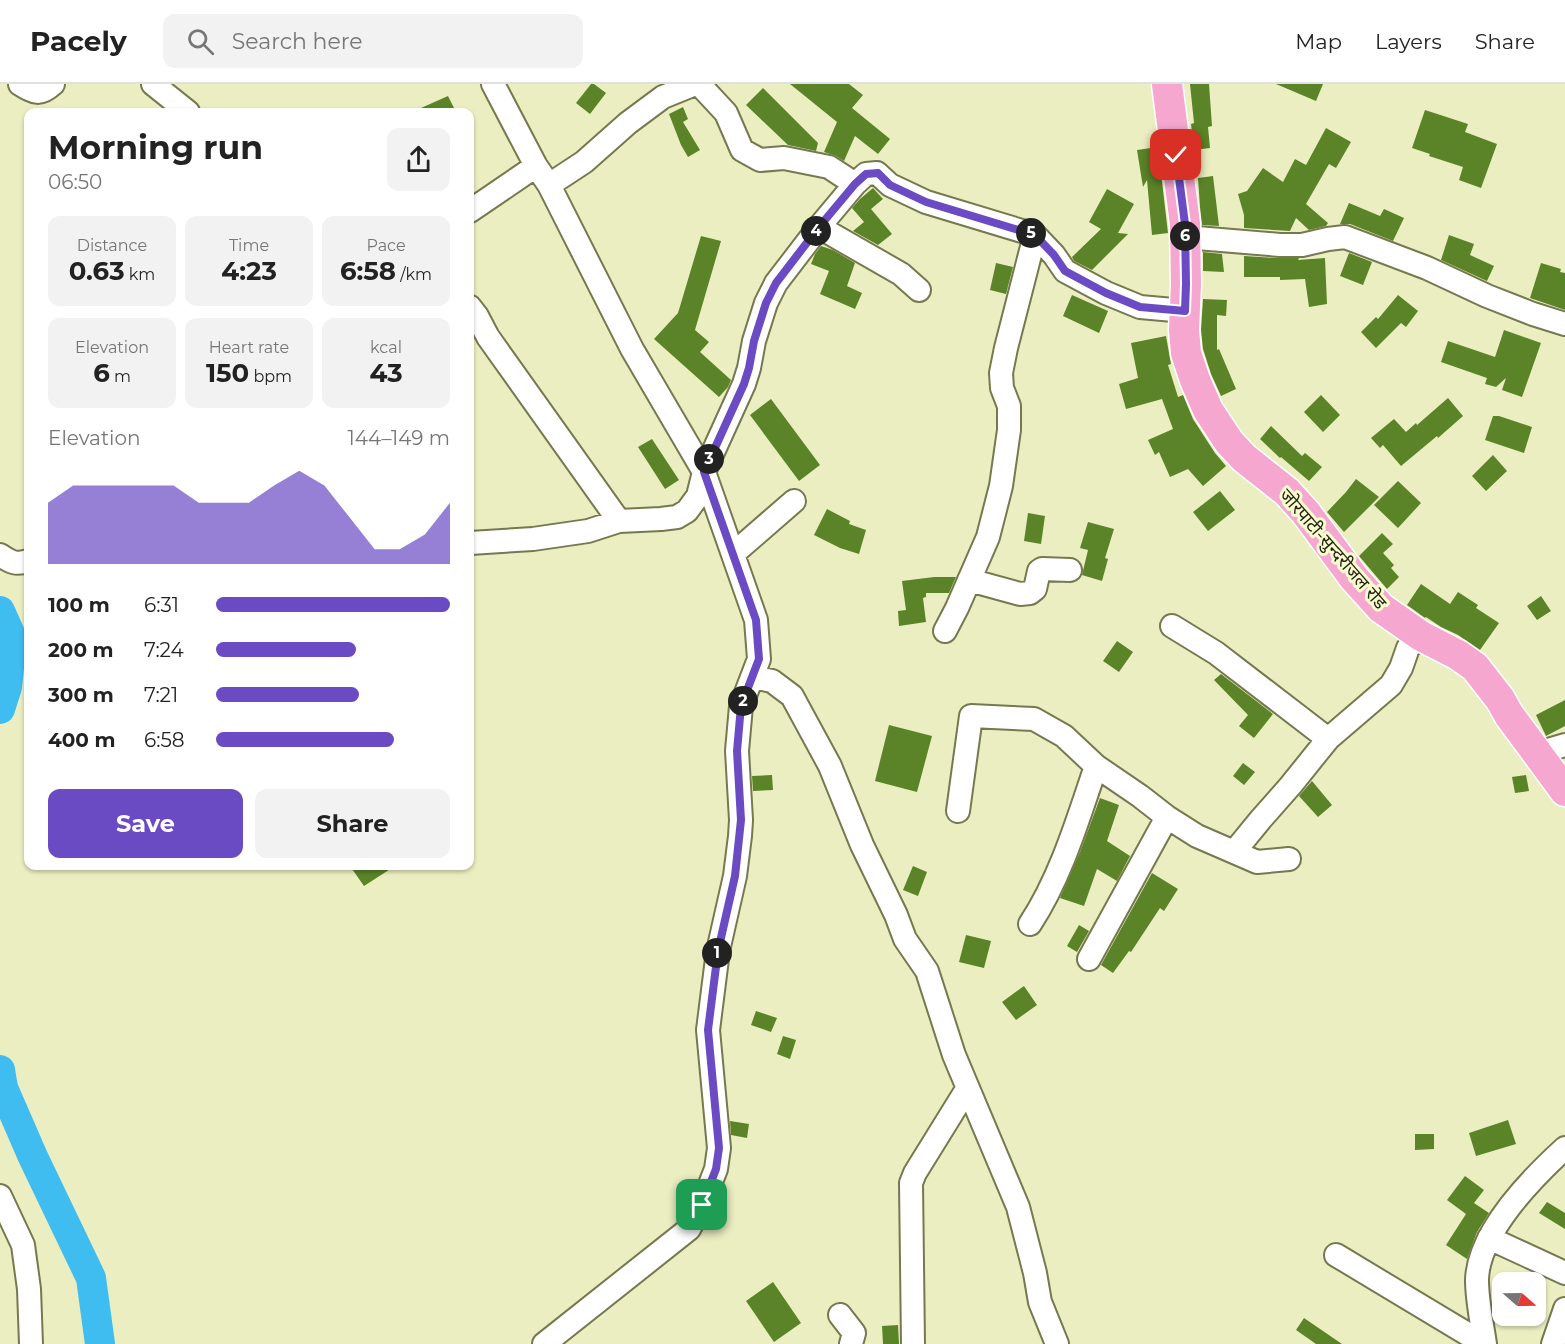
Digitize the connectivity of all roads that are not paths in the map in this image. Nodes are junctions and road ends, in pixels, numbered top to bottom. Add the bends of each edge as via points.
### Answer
1 (20, 84) edge
2 (53, 84) edge
3 (153, 84) edge
4 (493, 84) edge
5 (697, 84) edge
6 (1167, 84) edge
7 (183, 108) edge
8 (536, 166) junction
9 (855, 184) junction
10 (549, 185) junction
11 (474, 208) edge
12 (819, 227) junction
13 (1035, 235) junction
14 (1185, 237) junction
15 (919, 290) dead end
16 (1185, 311) junction
17 (474, 312) edge
18 (1565, 324) edge
19 (704, 472) junction
20 (794, 501) dead end
21 (620, 521) junction
22 (474, 543) edge
23 (733, 554) junction
24 (0, 555) edge
25 (24, 562) edge
26 (1070, 570) dead end
27 (969, 580) junction
28 (1172, 626) dead end
29 (945, 631) dead end
30 (1421, 636) junction
31 (753, 677) junction
32 (1328, 739) junction
33 (1552, 749) edge
34 (1096, 766) junction
35 (1565, 791) edge
36 (958, 811) dead end
37 (1167, 817) junction
38 (1234, 852) junction
39 (1289, 859) dead end
40 (1030, 924) dead end
41 (1089, 959) dead end
42 (968, 1089) junction
43 (1565, 1148) edge
44 (0, 1196) edge
45 (1489, 1238) junction
46 (1336, 1255) dead end
47 (1565, 1273) edge
48 (1565, 1309) edge
49 (840, 1315) dead end
50 (32, 1344) edge
51 (544, 1344) edge
52 (851, 1344) edge
53 (913, 1344) edge
54 (1057, 1344) edge
55 (1485, 1344) edge
56 (1553, 1344) edge

1 - 2 street via 39,93
3 - 7 street
4 - 8 street
5 - 9 street via 726,113 742,150 760,160 784,158 829,167
5 - 10 street via 663,97 585,162
6 - 14 main road, जोरपाटी-सुन्दरीजल रोड
8 - 10 street
8 - 11 street
9 - 12 street
9 - 13 street via 866,174 878,173 890,185 926,202
10 - 19 street via 633,349
12 - 15 street via 901,274
12 - 19 street via 776,283 766,303 744,384
13 - 16 street via 1065,271 1106,293 1140,307
13 - 27 street via 1001,373 1009,406 1009,430 1000,486 988,537
14 - 16 main road, जोरपाटी-सुन्दरीजल रोड
14 - 18 street via 1280,245 1345,237
16 - 30 main road, जोरपाटी-सुन्दरीजल रोड via 1186,353 1195,380 1208,410 1229,442 1287,492 1381,608
17 - 21 street
19 - 21 street via 698,496 677,517
19 - 23 street
20 - 23 street
21 - 22 street via 588,531
23 - 31 street via 756,620 759,659
24 - 25 street via 19,564
26 - 27 street via 1042,569 1035,589 1020,594
27 - 29 street
28 - 32 street via 1216,653
30 - 32 street via 1408,648 1391,685
30 - 33 main road, जोरपाटी-सुन्दरीजल रोड via 1475,667 1509,714
31 - 42 street via 772,681 792,696 830,766 905,939 927,971
31 - 51 street via 741,706 737,751 741,820 708,1030 719,1148 716,1169 689,1228
32 - 38 street
33 - 35 main road, जोरपाटी-सुन्दरीजल रोड
34 - 36 street via 1064,736 1034,720 972,717
34 - 37 street
34 - 40 street via 1056,876
37 - 38 street
37 - 41 street
38 - 39 street via 1257,862
42 - 53 street via 911,1183
42 - 54 street via 1018,1207 1040,1302
43 - 45 street via 1517,1196
44 - 50 street via 22,1245
45 - 47 street
45 - 55 street via 1479,1261 1477,1280
46 - 55 street
48 - 56 street
49 - 52 street via 854,1333

